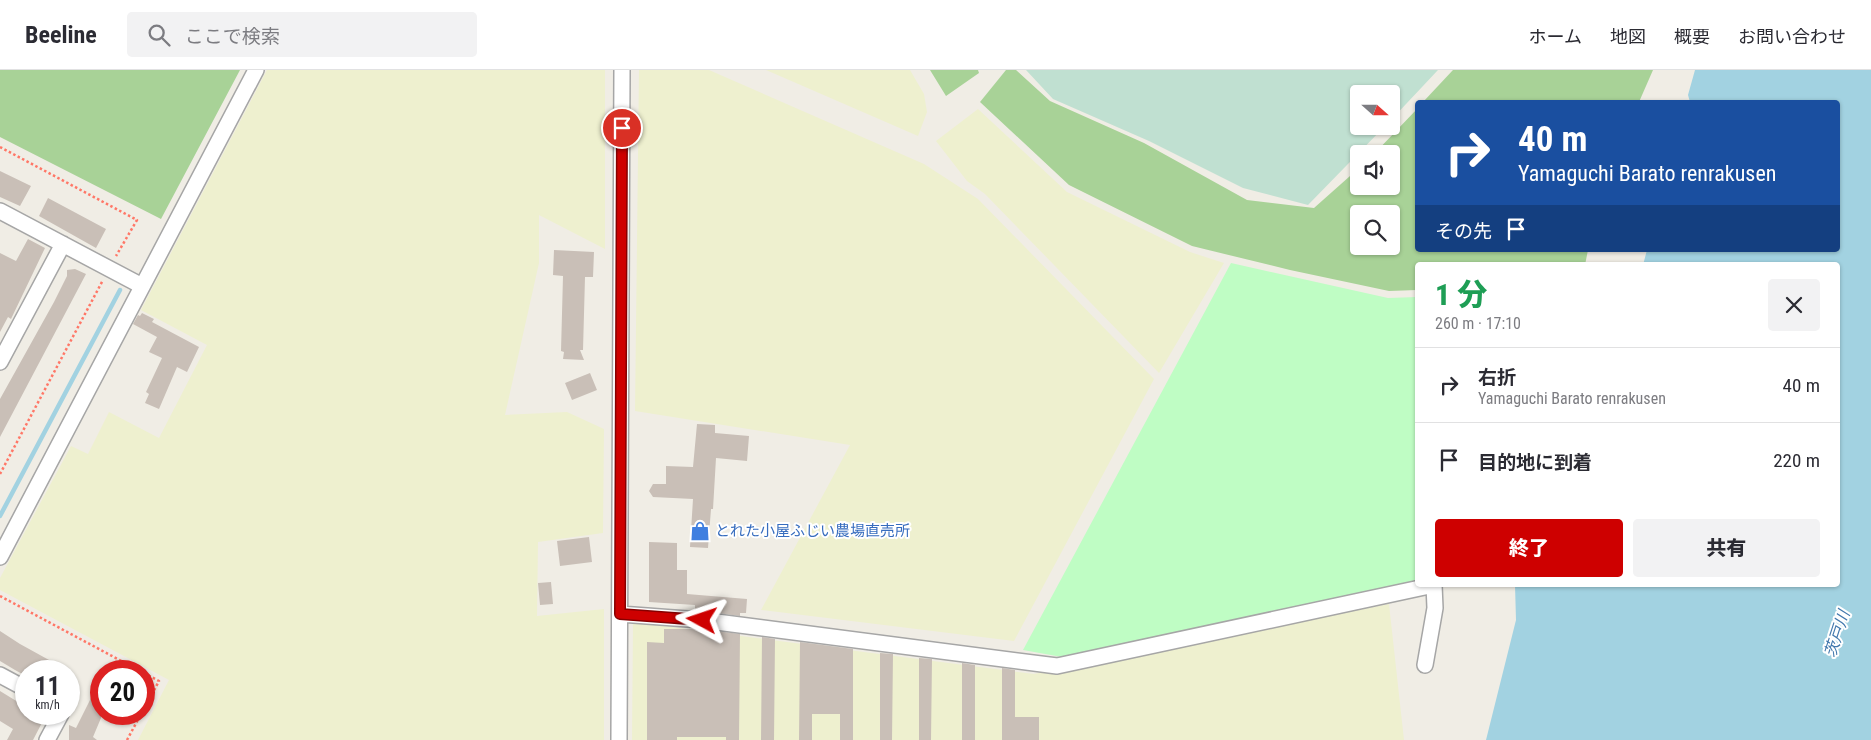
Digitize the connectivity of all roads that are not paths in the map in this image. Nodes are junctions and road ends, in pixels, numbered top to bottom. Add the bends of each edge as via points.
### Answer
1 (256, 70) edge
2 (622, 70) edge
3 (0, 212) edge
4 (63, 244) junction
5 (142, 286) junction
6 (0, 362) edge
7 (0, 557) edge
8 (1425, 587) edge
9 (1434, 587) edge
10 (620, 614) junction
11 (1425, 665) dead end
12 (0, 675) edge
13 (15, 683) edge
14 (55, 725) edge
15 (47, 740) edge
16 (620, 740) edge

1 - 5 street
2 - 10 street
3 - 4 street
4 - 5 street
4 - 6 street
5 - 7 street
8 - 10 street via 1057,666 702,620
9 - 11 street via 1435,608
10 - 16 street
12 - 13 street
14 - 15 street

